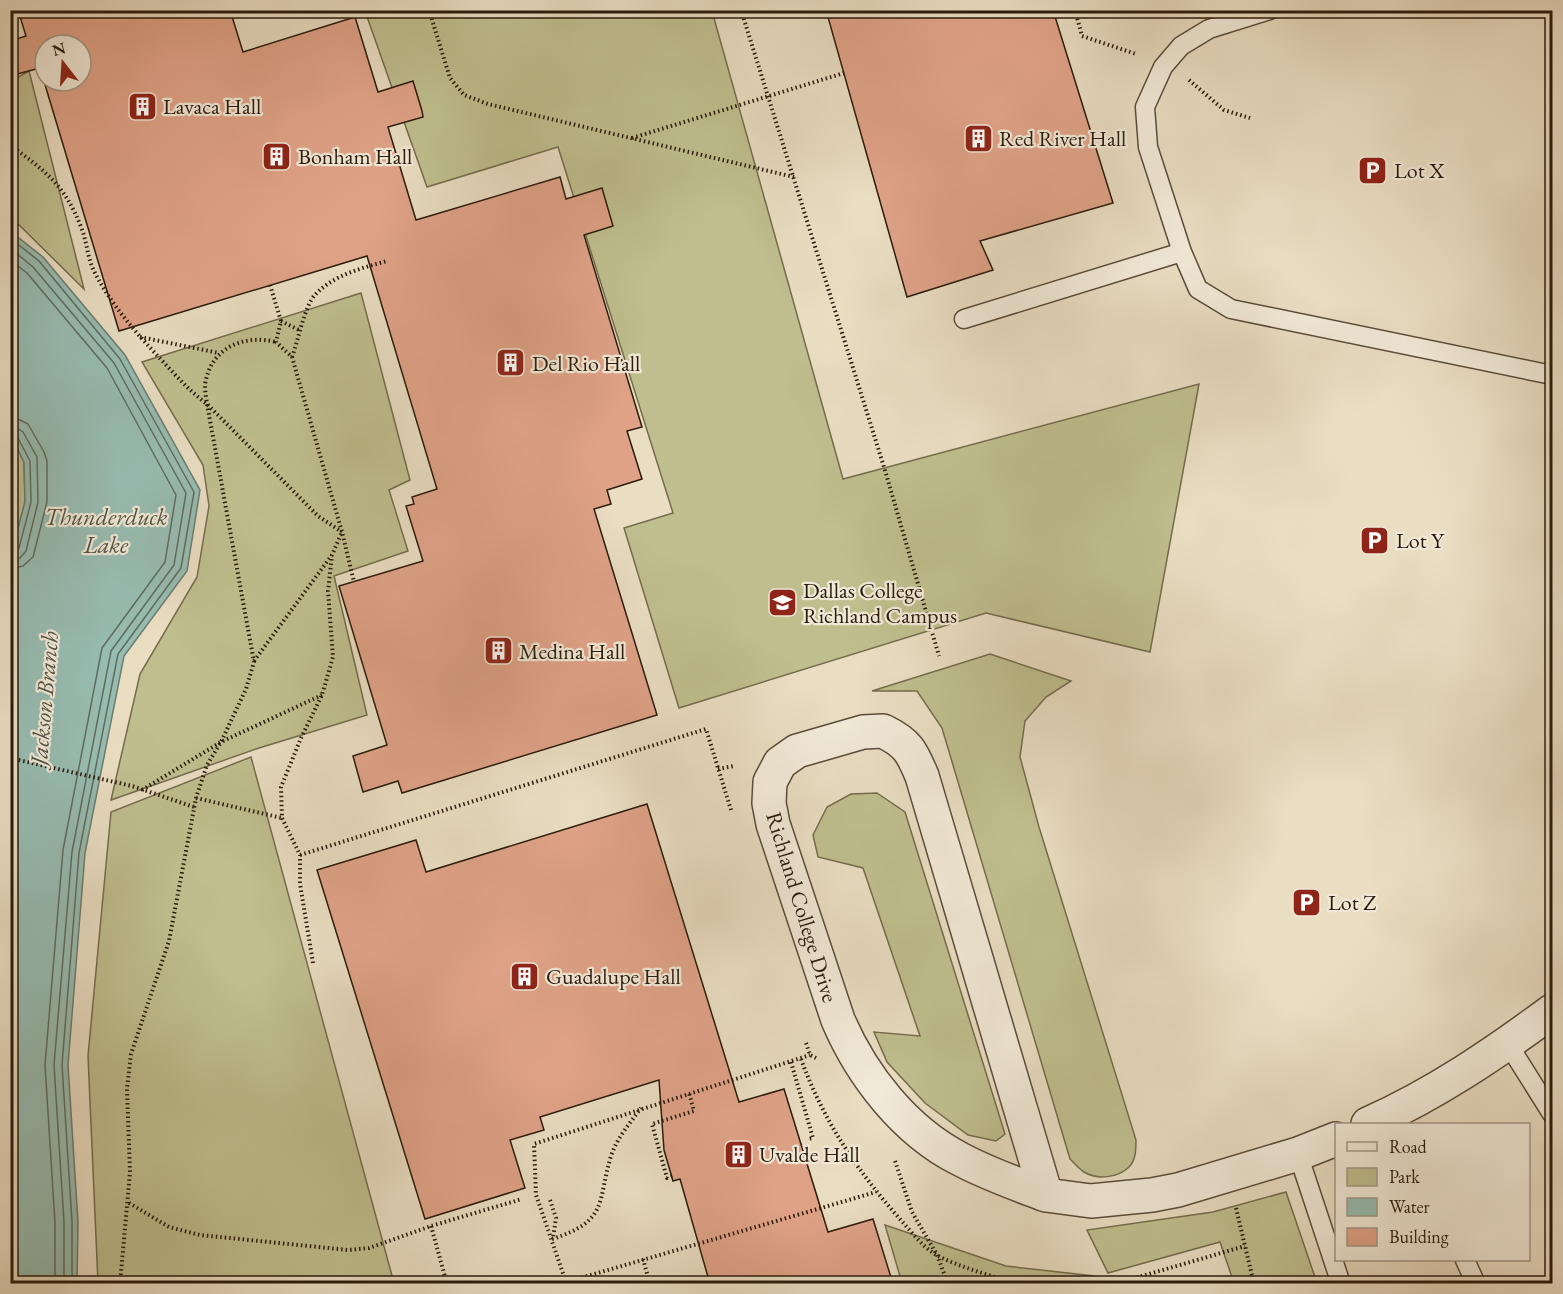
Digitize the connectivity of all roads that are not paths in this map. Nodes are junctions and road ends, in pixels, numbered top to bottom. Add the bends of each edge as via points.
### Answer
1 (1270, 10) edge
2 (1182, 252) junction
3 (964, 319) dead end
4 (1552, 375) edge
5 (1552, 1011) edge
6 (1508, 1044) junction
7 (1552, 1114) edge
8 (1402, 1118) edge
9 (1378, 1123) edge
10 (1335, 1138) edge
11 (1298, 1154) junction
12 (1046, 1195) junction
13 (1465, 1261) edge
14 (1341, 1284) edge
15 (1476, 1284) edge

1 - 2 lane via 1209,30 1181,46 1163,67 1145,107 1148,147
2 - 3 lane
2 - 4 lane via 1198,289 1231,309
5 - 6 street
6 - 7 lane
6 - 8 street
8 - 9 street
10 - 11 street, Richland College Drive
11 - 12 street, Richland College Drive via 1179,1190 1091,1201
11 - 14 lane
12 - 12 street, Richland College Drive via 912,752 900,739 883,731 863,732 797,751 780,763 770,782 773,824 847,1042 874,1083 921,1133 958,1158
13 - 15 lane

